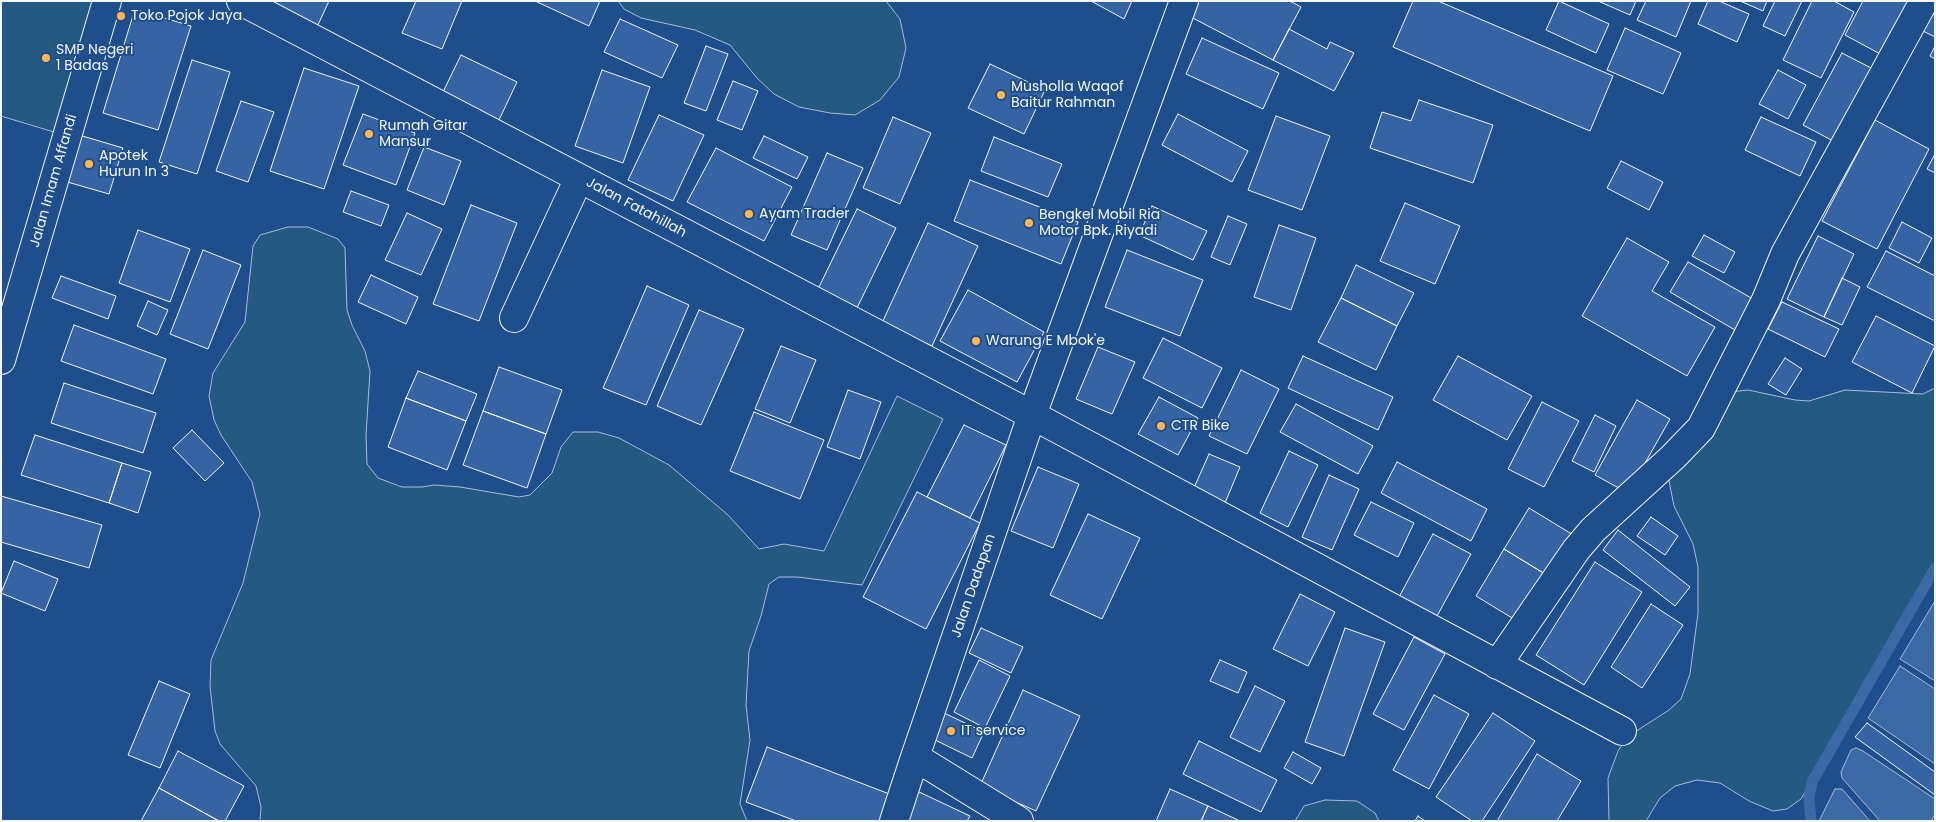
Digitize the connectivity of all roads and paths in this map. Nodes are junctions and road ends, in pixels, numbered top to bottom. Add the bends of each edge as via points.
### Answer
1 (107, 1) edge
2 (241, 1) edge
3 (1184, 1) edge
4 (1924, 1) edge
5 (579, 178) junction
6 (514, 318) dead end
7 (1, 360) edge
8 (1032, 415) junction
9 (1497, 665) junction
10 (1622, 731) dead end
11 (915, 757) junction
12 (894, 821) edge
13 (1019, 821) edge

1 - 7 street, Jalan Imam Affandi
2 - 5 street, Jalan Fatahillah
3 - 8 street, Jalan Dadapan
4 - 9 street via 1785,254 1766,300 1701,428 1592,530
5 - 6 street
5 - 8 street, Jalan Fatahillah
8 - 9 street, Jalan Fatahillah
8 - 11 street, Jalan Dadapan
9 - 10 street, Jalan Fatahillah
11 - 12 street, Jalan Dadapan
11 - 13 street

